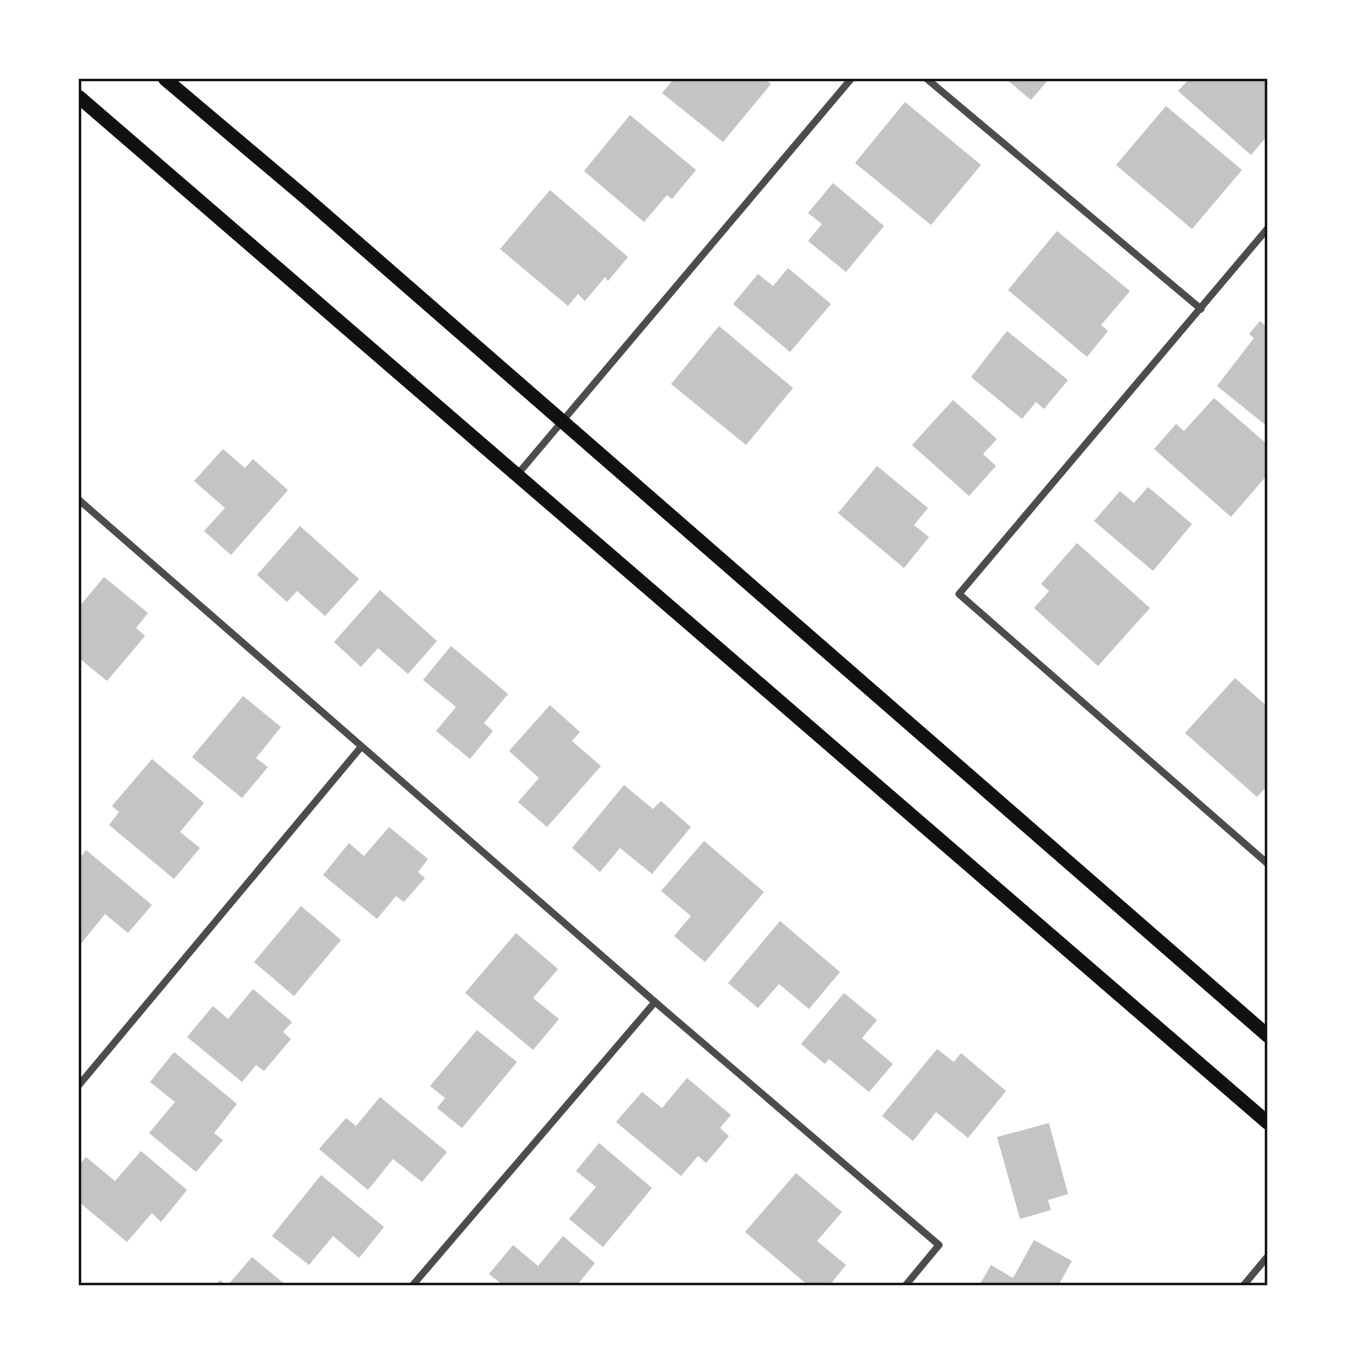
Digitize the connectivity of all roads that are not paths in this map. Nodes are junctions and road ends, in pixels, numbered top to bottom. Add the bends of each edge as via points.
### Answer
1 (164, 79) edge
2 (851, 79) edge
3 (927, 79) edge
4 (79, 96) edge
5 (1268, 228) edge
6 (1201, 309) junction
7 (562, 422) junction
8 (517, 475) junction
9 (79, 500) edge
10 (361, 747) junction
11 (1268, 864) edge
12 (655, 1002) junction
13 (1268, 1036) edge
14 (79, 1085) edge
15 (1268, 1123) edge
16 (1268, 1256) edge
17 (412, 1286) edge
18 (905, 1286) edge
19 (1243, 1286) edge

1 - 7 main road
2 - 7 street
3 - 6 street
4 - 8 main road
5 - 6 street
6 - 11 street via 960,594
7 - 8 street
7 - 13 main road
8 - 15 main road
9 - 10 street
10 - 12 street
10 - 14 street
12 - 17 street
12 - 18 street via 939,1245
16 - 19 street

